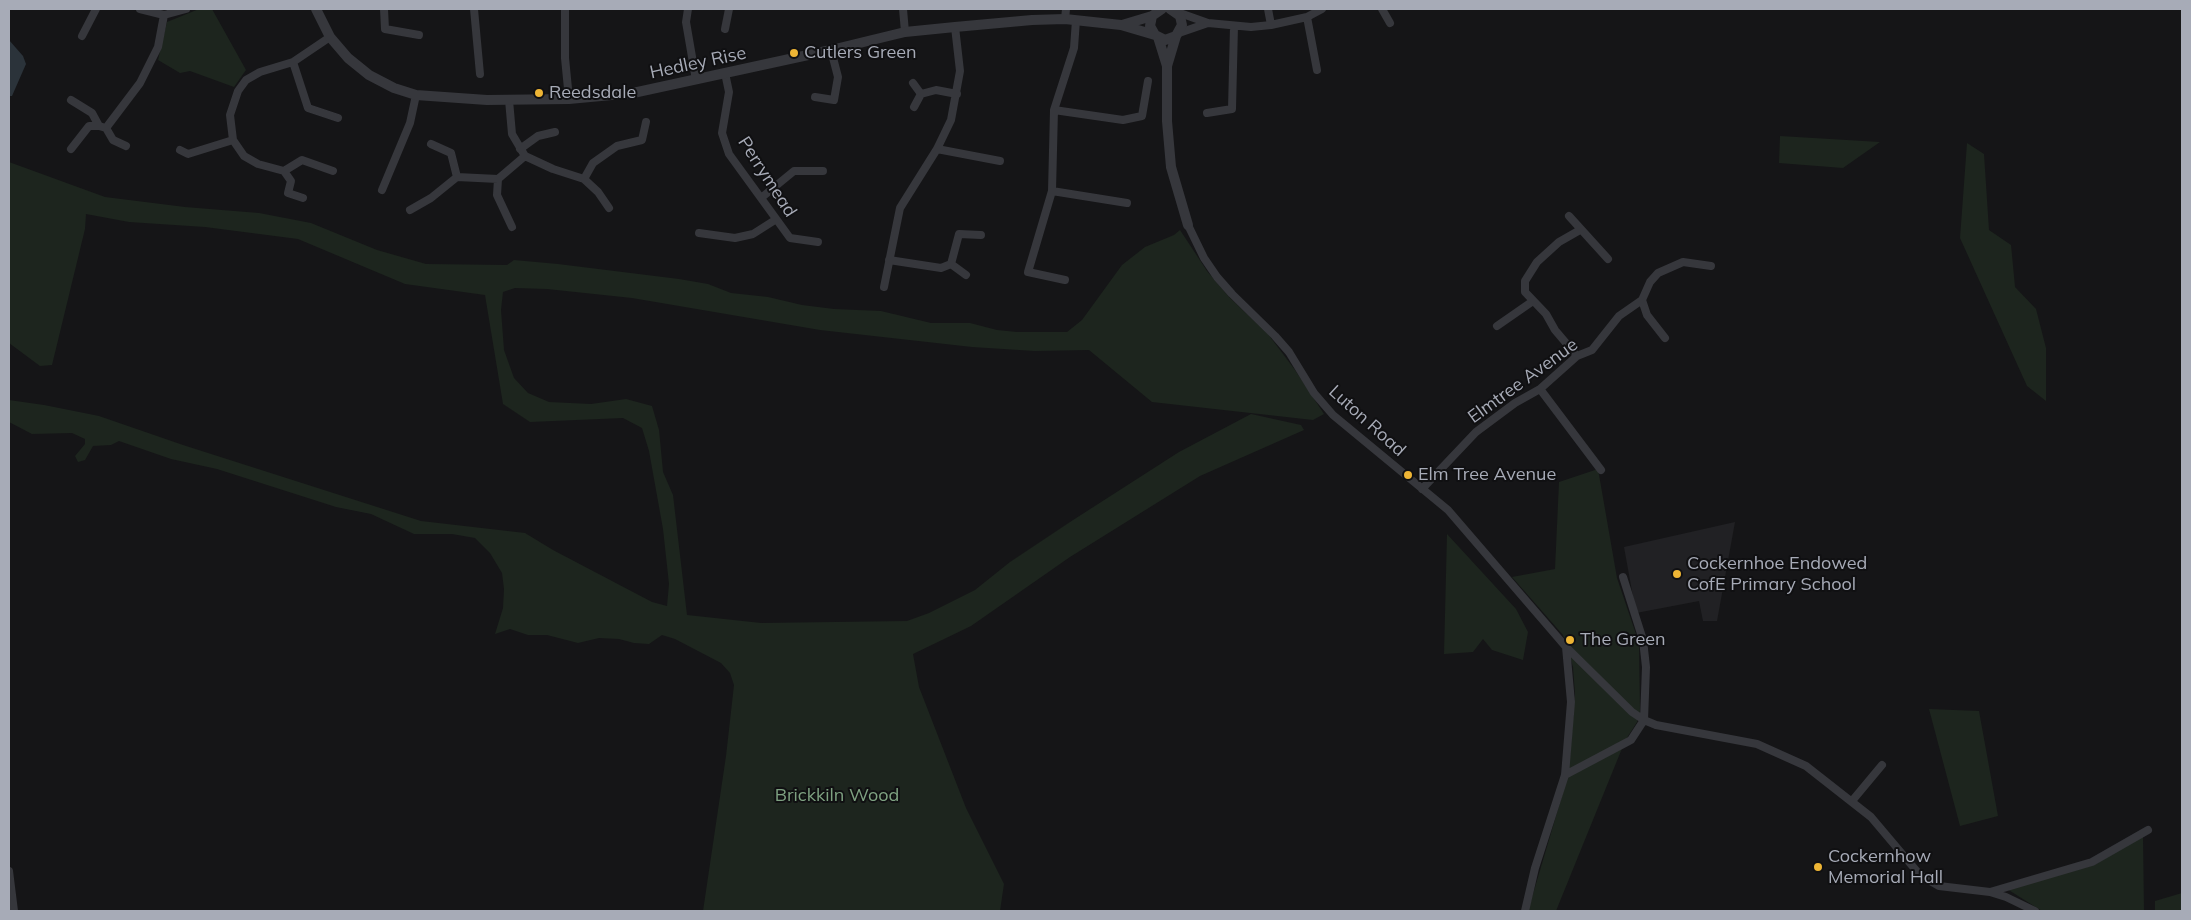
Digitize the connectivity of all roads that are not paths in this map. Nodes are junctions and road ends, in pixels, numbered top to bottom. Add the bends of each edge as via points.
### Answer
1 (96, 9) edge
2 (140, 9) edge
3 (186, 9) edge
4 (316, 9) edge
5 (384, 9) edge
6 (474, 9) edge
7 (565, 9) edge
8 (688, 9) edge
9 (729, 9) edge
10 (903, 9) edge
11 (1268, 9) edge
12 (1322, 9) edge
13 (1382, 9) edge
14 (1174, 10) edge
15 (1157, 11) edge
16 (1065, 14) edge
17 (164, 15) junction
18 (1307, 17) junction
19 (1076, 20) junction
20 (1208, 23) junction
21 (1390, 23) dead end
22 (1121, 25) junction
23 (1271, 25) junction
24 (1234, 26) junction
25 (955, 27) junction
26 (725, 29) dead end
27 (905, 32) junction
28 (419, 35) dead end
29 (1177, 35) junction
30 (82, 36) dead end
31 (1156, 36) junction
32 (330, 37) junction
33 (831, 50) junction
34 (293, 62) junction
35 (1167, 66) junction
36 (1317, 70) dead end
37 (725, 73) junction
38 (480, 74) dead end
39 (696, 80) junction
40 (1148, 81) dead end
41 (913, 83) dead end
42 (921, 94) junction
43 (957, 94) junction
44 (416, 95) junction
45 (815, 97) dead end
46 (569, 99) junction
47 (71, 100) dead end
48 (509, 100) junction
49 (914, 107) dead end
50 (1054, 110) junction
51 (1207, 113) dead end
52 (338, 118) dead end
53 (646, 122) dead end
54 (103, 127) junction
55 (555, 132) dead end
56 (233, 140) junction
57 (431, 144) dead end
58 (126, 146) dead end
59 (71, 149) dead end
60 (520, 149) junction
61 (937, 149) junction
62 (180, 150) dead end
63 (525, 156) junction
64 (1000, 161) dead end
65 (284, 171) junction
66 (333, 171) dead end
67 (822, 171) dead end
68 (458, 177) junction
69 (498, 179) junction
70 (584, 179) junction
71 (382, 190) dead end
72 (1052, 191) junction
73 (303, 198) dead end
74 (761, 198) junction
75 (1127, 203) dead end
76 (608, 208) dead end
77 (410, 210) dead end
78 (1569, 216) dead end
79 (775, 220) junction
80 (1188, 225) joint
81 (512, 227) dead end
82 (1580, 230) junction
83 (700, 233) dead end
84 (981, 235) dead end
85 (818, 242) dead end
86 (1608, 259) dead end
87 (889, 260) junction
88 (951, 264) junction
89 (1711, 266) dead end
90 (966, 275) dead end
91 (1065, 280) dead end
92 (884, 287) dead end
93 (1642, 300) junction
94 (1533, 301) junction
95 (1497, 326) dead end
96 (1665, 338) dead end
97 (1577, 356) junction
98 (1540, 389) junction
99 (1601, 470) dead end
100 (1422, 489) junction
101 (1622, 577) dead end
102 (1566, 647) junction
103 (1644, 720) junction
104 (1882, 766) dead end
105 (1565, 775) junction
106 (1852, 801) junction
107 (2148, 830) dead end
108 (9, 871) edge
109 (1990, 892) junction
110 (2022, 908) edge
111 (14, 911) edge
112 (1525, 911) edge
113 (2035, 911) edge

1 - 30 street
2 - 17 street
3 - 17 street
4 - 32 street, Hedley Rise
5 - 28 street via 385,29
6 - 38 street
7 - 46 street
8 - 39 street via 686,22
9 - 26 street
10 - 27 street
11 - 23 street
12 - 18 street
13 - 21 street
14 - 20 street
14 - 29 street via 1181,20
15 - 22 street, Hedley Rise
15 - 31 street via 1150,26
16 - 19 street, Hedley Rise
16 - 25 street, Hedley Rise
17 - 54 street via 158,47 140,83
18 - 23 street
18 - 36 street
19 - 22 street, Hedley Rise
19 - 50 street via 1074,48
20 - 24 street
20 - 29 street
22 - 31 street, Hedley Rise
23 - 24 street
24 - 51 street via 1232,109
25 - 27 street, Hedley Rise
25 - 43 street via 960,71
27 - 33 street, Hedley Rise
29 - 31 street, Hedley Rise via 1165,40
29 - 35 street
31 - 35 street
32 - 34 street
32 - 44 street, Hedley Rise via 369,75
33 - 37 street, Hedley Rise
33 - 45 street via 838,77 834,100
34 - 52 street via 308,108
34 - 56 street via 246,80 238,91 230,115
35 - 80 street via 1171,167
37 - 39 street, Hedley Rise
37 - 74 street, Perrymead via 729,92 722,133 730,154
39 - 46 street, Hedley Rise via 633,94
40 - 50 street via 1142,116 1124,120
41 - 42 street
42 - 43 street via 936,90
42 - 49 street
43 - 61 street via 951,120
44 - 48 street, Hedley Rise
44 - 71 street via 410,122
46 - 48 street, Hedley Rise
47 - 54 street via 92,113
48 - 60 street via 512,134
50 - 72 street
53 - 70 street via 642,140 617,146 593,163
54 - 58 street via 113,140
54 - 59 street via 89,126
55 - 60 street via 538,136
56 - 62 street via 188,154
56 - 65 street via 244,156 258,164
57 - 68 street via 451,153
60 - 63 street
61 - 64 street
61 - 87 street via 900,208
63 - 69 street
63 - 70 street
65 - 66 street via 302,160
65 - 73 street via 291,181 288,193
67 - 74 street via 794,171
68 - 69 street
68 - 77 street
69 - 81 street via 497,195
70 - 76 street
72 - 75 street
72 - 91 street via 1028,272
74 - 79 street, Perrymead
78 - 82 street
79 - 83 street via 754,234 734,238
79 - 85 street, Perrymead via 790,238
80 - 100 street, Luton Road via 1217,276 1289,352 1314,393 1334,415
82 - 86 street
82 - 94 street via 1559,242 1537,262 1525,280 1525,292
84 - 88 street via 960,234
87 - 88 street via 941,268
87 - 92 street
88 - 90 street
89 - 93 street via 1684,262 1658,272
93 - 96 street via 1647,315
93 - 97 street, Elmtree Avenue via 1619,316 1592,350
94 - 95 street
94 - 97 street
97 - 98 street, Elmtree Avenue
98 - 99 street
98 - 100 street, Elmtree Avenue via 1476,432
100 - 102 street, Luton Road via 1471,535
101 - 103 street via 1643,640 1646,667
102 - 103 street, Luton Road
102 - 105 street via 1571,702
103 - 105 street via 1631,740
103 - 106 street via 1757,744 1806,766
104 - 106 street
105 - 112 street via 1535,868
106 - 109 street via 1871,817 1920,875 1939,886
107 - 109 street via 2092,862
108 - 111 street
109 - 110 street
110 - 113 street

